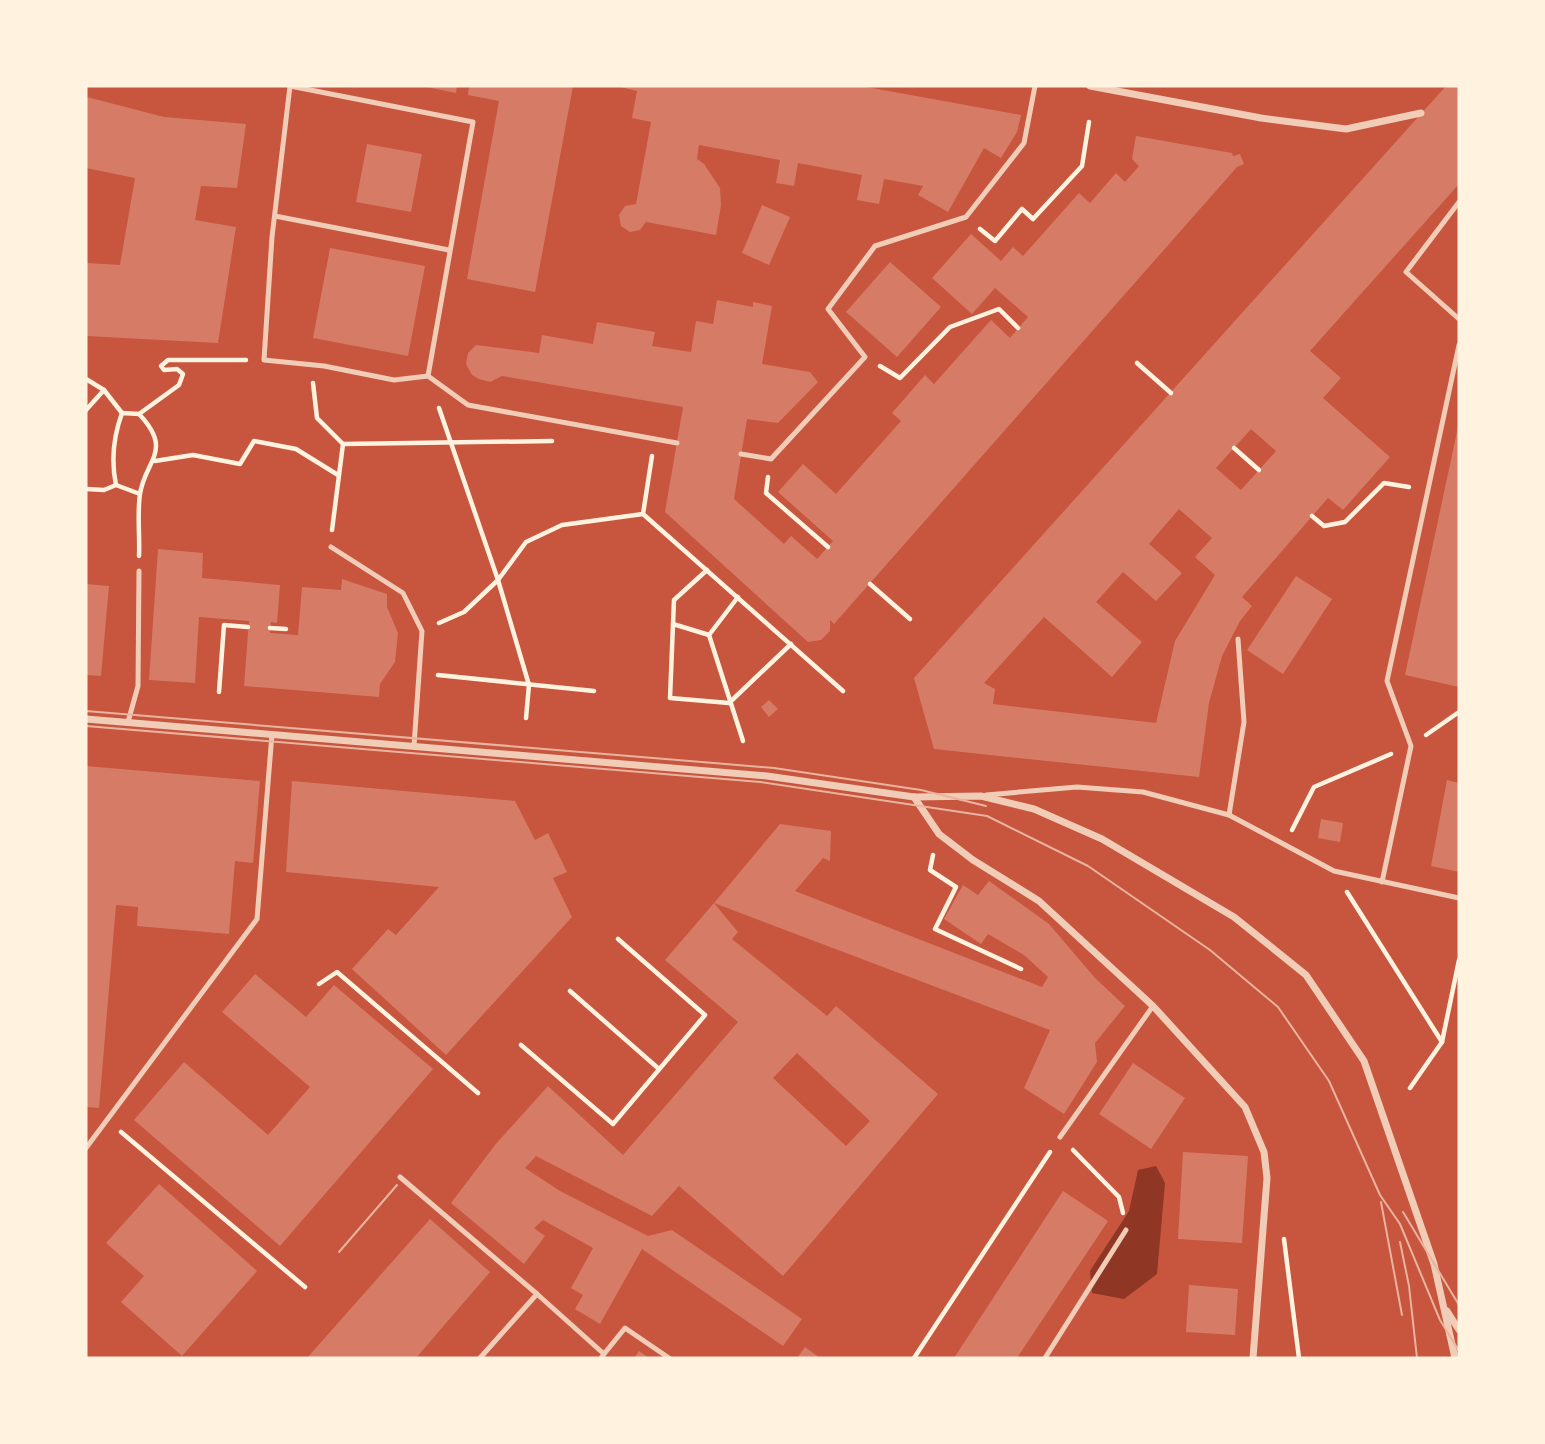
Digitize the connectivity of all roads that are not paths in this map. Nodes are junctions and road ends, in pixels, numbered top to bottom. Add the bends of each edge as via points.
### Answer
1 (290, 86) edge
2 (1035, 86) edge
3 (1090, 86) edge
4 (1421, 113) dead end
5 (1459, 202) edge
6 (275, 216) junction
7 (449, 250) junction
8 (1459, 319) edge
9 (1459, 345) edge
10 (429, 376) junction
11 (677, 443) dead end
12 (741, 454) dead end
13 (331, 547) road end
14 (139, 571) road end
15 (1238, 639) dead end
16 (86, 719) edge
17 (128, 722) junction
18 (272, 734) junction
19 (414, 746) junction
20 (981, 796) junction
21 (914, 797) junction
22 (1229, 815) junction
23 (1382, 882) junction
24 (1459, 898) edge
25 (1153, 1006) junction
26 (1060, 1137) road end
27 (86, 1147) edge
28 (400, 1177) dead end
29 (1126, 1230) road end
30 (537, 1294) junction
31 (1445, 1307) junction
32 (1459, 1331) edge
33 (603, 1356) edge
34 (480, 1358) edge
35 (669, 1358) edge
36 (1045, 1358) edge
37 (1253, 1358) edge
38 (1455, 1358) edge

1 - 6 lane
1 - 7 lane via 473,122
2 - 12 lane via 1024,143 967,217 875,246 828,309 865,357 771,459
3 - 4 street via 1346,129
5 - 8 lane via 1406,272
6 - 7 lane
6 - 10 lane via 264,360 315,364 394,380
7 - 10 lane
9 - 23 lane via 1387,681 1411,746
10 - 11 lane via 468,405
13 - 19 lane via 403,593 422,631
14 - 17 lane via 138,686
15 - 22 lane via 1244,722
16 - 17 street
17 - 18 street
18 - 19 street
18 - 27 lane via 257,919
19 - 21 street via 767,776
20 - 21 street
20 - 22 lane via 1077,787 1129,791
20 - 31 street via 1034,809 1102,839 1234,917 1306,975 1364,1061
21 - 25 street via 939,834 1039,901
22 - 23 lane via 1334,871
23 - 24 lane
25 - 26 lane
25 - 37 street via 1245,1107 1264,1152 1267,1178
28 - 30 lane
29 - 36 lane
30 - 33 lane
30 - 34 lane
31 - 32 street
31 - 38 street
33 - 35 lane via 625,1328

